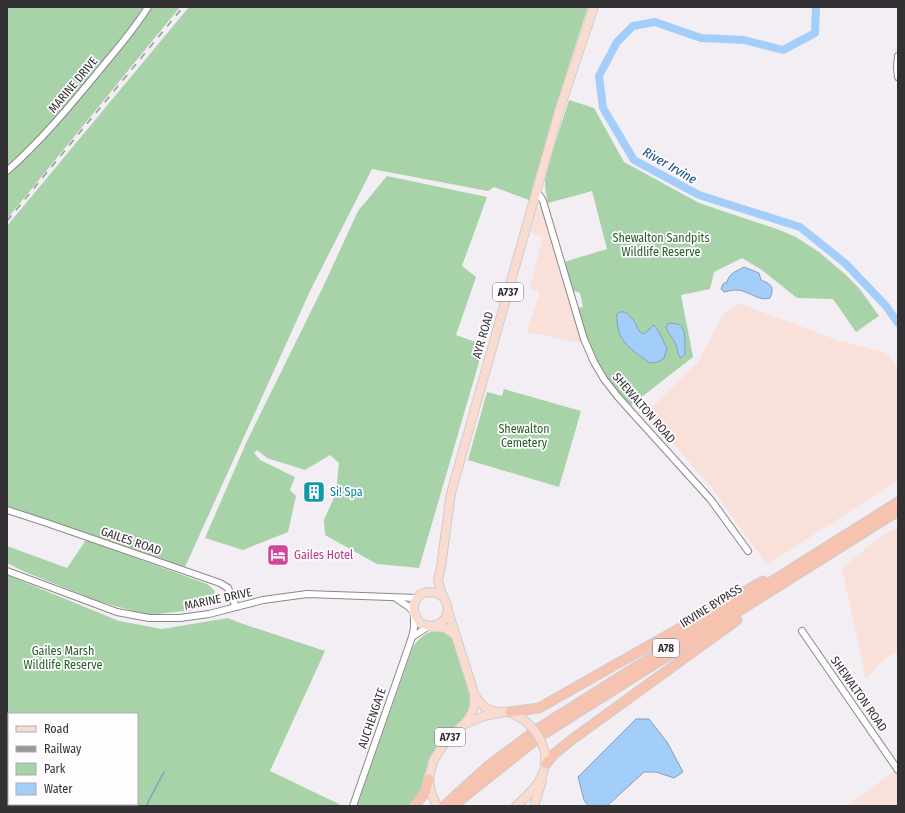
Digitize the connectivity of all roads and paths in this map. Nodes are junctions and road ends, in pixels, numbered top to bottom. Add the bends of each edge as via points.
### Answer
1 (148, 7) edge
2 (594, 7) edge
3 (898, 56) edge
4 (898, 77) edge
5 (7, 171) edge
6 (536, 193) junction
7 (898, 502) edge
8 (7, 510) edge
9 (898, 511) edge
10 (842, 538) junction
11 (748, 551) dead end
12 (7, 571) edge
13 (804, 571) junction
14 (438, 580) junction
15 (419, 596) junction
16 (394, 597) junction
17 (443, 597) junction
18 (236, 606) junction
19 (448, 609) junction
20 (414, 614) junction
21 (429, 626) junction
22 (802, 631) dead end
23 (454, 634) junction
24 (412, 637) junction
25 (474, 694) junction
26 (507, 712) junction
27 (463, 725) junction
28 (546, 764) junction
29 (898, 770) edge
30 (543, 776) junction
31 (429, 779) junction
32 (353, 806) edge
33 (415, 806) edge
34 (437, 806) edge
35 (444, 806) edge
36 (453, 806) edge
37 (516, 806) edge
38 (534, 806) edge

1 - 5 street, MARINE DRIVE via 123,42 47,133
2 - 6 main road, AYR ROAD / A737 via 560,108
3 - 4 street
6 - 11 street, SHEWALTON ROAD via 543,202 584,339 604,379 711,500
6 - 14 main road, AYR ROAD / A737 via 451,493
7 - 10 highway, IRVINE BYPASS / A78
8 - 18 street, GAILES ROAD via 220,583 228,588
9 - 13 highway, IRVINE BYPASS / A78
10 - 26 highway via 539,708
10 - 35 highway, IRVINE BYPASS / A78 via 539,728 488,766
12 - 18 street, MARINE DRIVE via 117,612 149,618 180,618
13 - 28 highway via 574,738
13 - 36 highway, IRVINE BYPASS / A78 via 542,735
14 - 15 main road
14 - 17 main road, AYR ROAD / A737
15 - 16 street, MARINE DRIVE
15 - 17 main road via 434,592
15 - 20 main road via 414,604
16 - 18 street, MARINE DRIVE via 307,594
16 - 20 street via 402,601
17 - 19 main road, A737
19 - 21 main road via 446,617 441,622
19 - 23 main road, A737
20 - 21 main road via 420,623
20 - 24 street, AUCHENGATE
21 - 23 main road via 445,628
21 - 24 street
22 - 29 street, SHEWALTON ROAD
23 - 25 main road, A737
24 - 32 street, AUCHENGATE
25 - 26 main road, A737 via 484,707
25 - 27 main road, A737 via 474,709
26 - 27 main road, A737 via 484,716
26 - 28 main road, A737, bridge via 524,720 537,733 542,741
27 - 31 main road, A737 via 439,750 433,761
28 - 30 main road, A737
30 - 37 main road, A737 via 527,797
30 - 38 main road
31 - 33 highway via 425,792
31 - 34 main road, A737 via 431,793

